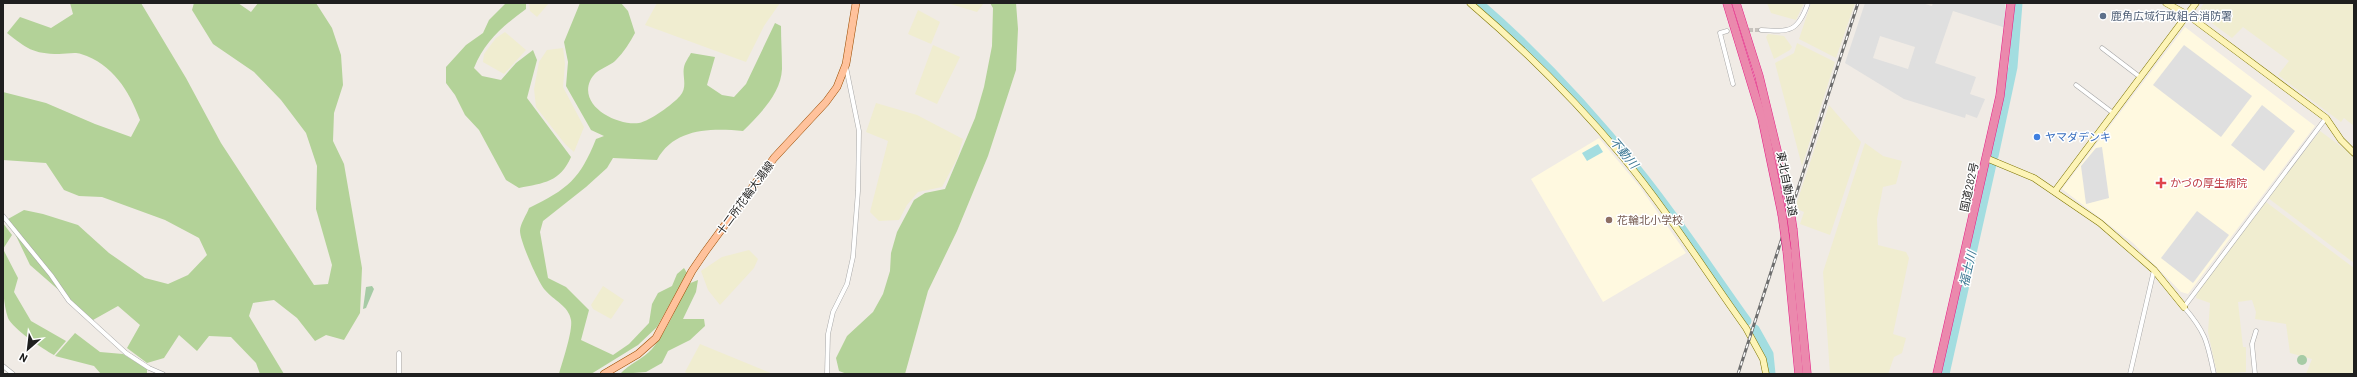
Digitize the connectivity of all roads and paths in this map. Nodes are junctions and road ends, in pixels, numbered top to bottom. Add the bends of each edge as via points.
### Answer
1 (856, 3) edge
2 (1470, 3) edge
3 (1727, 3) edge
4 (1736, 3) edge
5 (1808, 3) edge
6 (2011, 3) edge
7 (2166, 3) edge
8 (2196, 3) edge
9 (2188, 15) junction
10 (1762, 30) tunnel mouth
11 (1727, 31) dead end
12 (2102, 48) dead end
13 (846, 64) junction
14 (2140, 76) junction
15 (1733, 84) dead end
16 (2076, 85) dead end
17 (2113, 113) junction
18 (2326, 118) junction
19 (2354, 153) edge
20 (1986, 158) junction
21 (2055, 191) junction
22 (3, 216) edge
23 (2154, 270) junction
24 (2184, 307) junction
25 (2256, 331) dead end
26 (399, 353) dead end
27 (3, 366) edge
28 (13, 374) edge
29 (163, 374) edge
30 (399, 374) edge
31 (604, 374) edge
32 (828, 374) edge
33 (1766, 374) edge
34 (1799, 374) edge
35 (1807, 374) edge
36 (1937, 374) edge
37 (2130, 374) edge
38 (2214, 374) edge
39 (2255, 374) edge

1 - 13 main road, 十二所花輪大湯線
2 - 33 street via 1534,59 1622,156 1746,328 1763,359
3 - 34 highway, 東北自動車道, bridge via 1762,118 1782,214
4 - 35 highway, 東北自動車道, bridge via 1759,76 1788,196
5 - 10 street via 1796,27 1779,32
6 - 20 highway, 国道282号 via 2000,96
7 - 9 street
8 - 9 street
9 - 14 street
9 - 18 street
11 - 15 street via 1720,33
12 - 14 street
13 - 31 main road, 十二所花輪大湯線 via 837,87 826,102 774,158 692,271 656,338 638,354
13 - 32 street via 859,131 858,191 853,257 847,284 833,312 828,334
14 - 17 street
16 - 17 street
17 - 21 street
18 - 19 street via 2341,140
18 - 24 street
20 - 21 street via 2034,178
20 - 36 highway, 国道282号
21 - 23 street via 2100,223
22 - 29 street via 51,274 69,301 126,353
23 - 24 street
23 - 37 street
24 - 38 street via 2201,327
25 - 39 street via 2252,344
26 - 30 street
27 - 28 street

